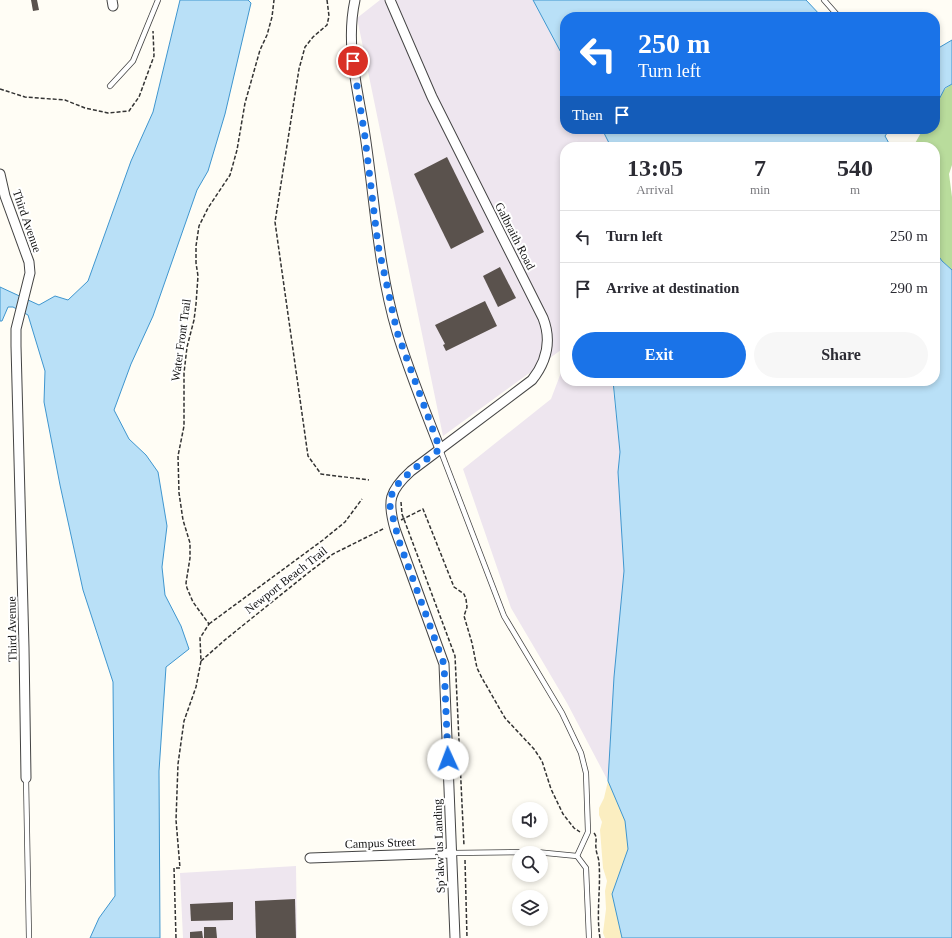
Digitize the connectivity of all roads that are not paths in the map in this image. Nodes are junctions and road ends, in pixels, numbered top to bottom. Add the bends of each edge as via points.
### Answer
1 (158, 0) edge
2 (355, 0) edge
3 (390, 0) edge
4 (824, 0) edge
5 (835, 12) edge
6 (110, 86) dead end
7 (0, 174) edge
8 (440, 449) junction
9 (26, 778) joint
10 (452, 853) junction
11 (577, 856) junction
12 (310, 858) dead end
13 (30, 938) edge
14 (455, 938) edge
15 (589, 938) edge

1 - 6 lane via 133,61
2 - 8 street via 351,50 378,245 397,332
3 - 8 street, Galbraith Road via 432,97 543,318 548,338 544,361 532,380
4 - 5 lane
7 - 9 street, Third Avenue via 5,196 29,262 30,273 16,329
8 - 10 street, Sp’akw’us Landing via 396,486 390,506 399,541 444,664
8 - 11 lane via 504,616 562,713 581,753 586,773 588,832
9 - 13 lane
10 - 11 lane via 536,852
10 - 12 street, Campus Street
10 - 14 street, Sp’akw’us Landing
11 - 15 lane via 586,868

